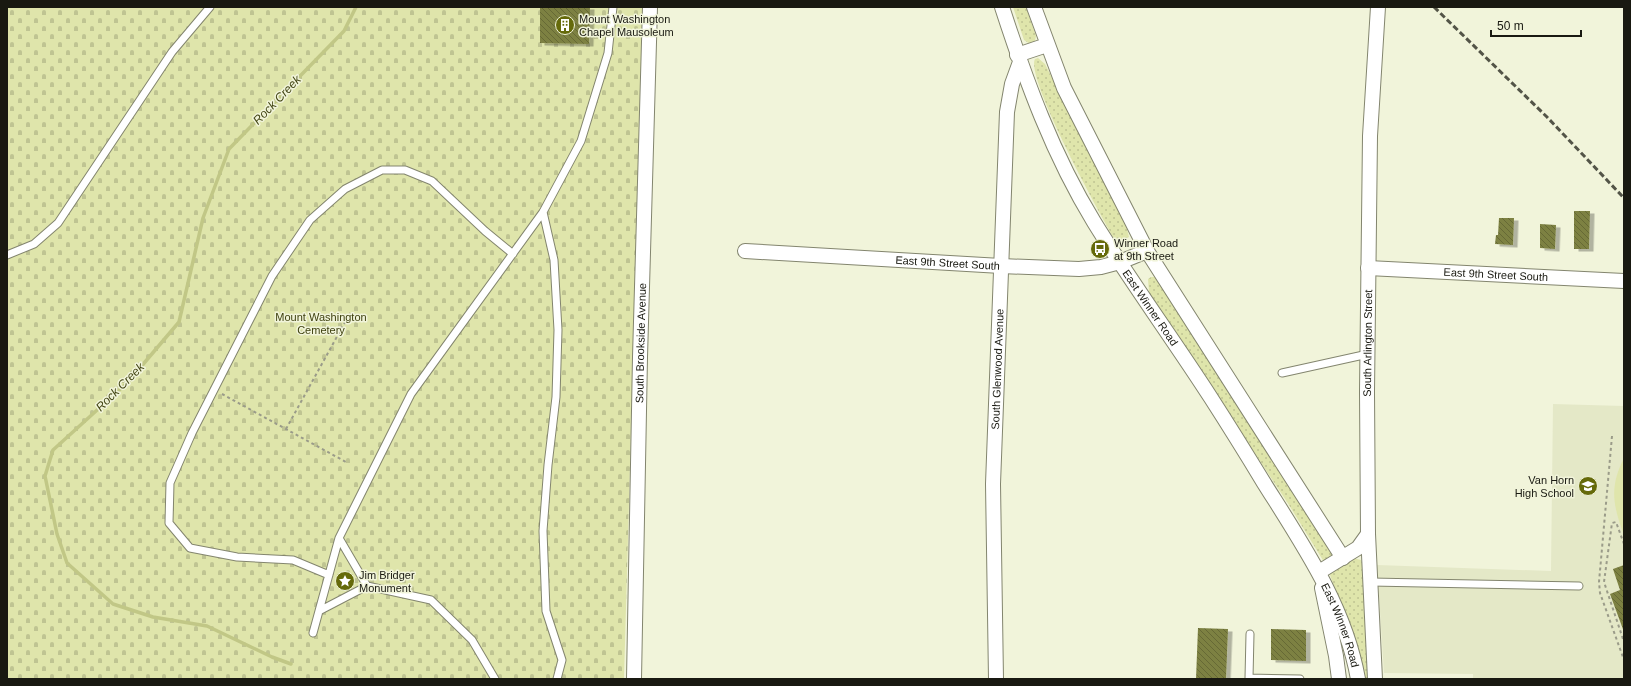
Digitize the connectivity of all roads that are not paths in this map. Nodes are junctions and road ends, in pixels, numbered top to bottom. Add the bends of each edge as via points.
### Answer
1 (210, 7) edge
2 (613, 7) edge
3 (650, 7) edge
4 (1002, 7) edge
5 (1034, 7) edge
6 (1378, 7) edge
7 (1047, 45) junction
8 (1018, 58) junction
9 (543, 212) junction
10 (745, 251) dead end
11 (1147, 251) junction
12 (513, 254) junction
13 (7, 255) edge
14 (1120, 262) junction
15 (1002, 266) junction
16 (1368, 268) junction
17 (1624, 281) edge
18 (1368, 354) junction
19 (1282, 373) dead end
20 (1368, 534) junction
21 (339, 538) junction
22 (1343, 558) junction
23 (1319, 572) junction
24 (329, 576) junction
25 (1370, 582) junction
26 (367, 586) junction
27 (1579, 586) dead end
28 (319, 611) junction
29 (313, 633) dead end
30 (1250, 634) dead end
31 (1249, 678) edge
32 (495, 679) edge
33 (557, 679) edge
34 (634, 679) edge
35 (996, 679) edge
36 (1300, 679) edge
37 (1339, 679) edge
38 (1358, 679) edge
39 (1376, 679) edge

1 - 13 lane via 172,52 58,222 34,244
2 - 9 lane via 608,53 581,141
3 - 34 street, South Brookside Avenue
4 - 8 street, East Winner Road
5 - 7 street
6 - 16 street, South Arlington Street via 1370,136
7 - 8 street
7 - 11 street via 1064,88
8 - 14 street, East Winner Road via 1040,116 1065,169 1093,221
8 - 15 street, South Glenwood Avenue via 1007,112
9 - 12 lane
9 - 33 lane via 554,260 558,330 556,397 543,531 546,611 562,660
10 - 15 street, East 9th Street South
11 - 14 street, East 9th Street South
11 - 22 street
12 - 21 lane via 411,394
12 - 24 lane via 432,181 405,170 382,170 345,189 310,220 272,276 192,433 170,483 168,523 190,548 237,557 292,560
14 - 15 street, East 9th Street South via 1079,269
14 - 23 street, East Winner Road via 1212,399
15 - 35 street, South Glenwood Avenue via 994,484
16 - 17 street, East 9th Street South
16 - 18 street, South Arlington Street
18 - 19 lane
18 - 20 street, South Arlington Street
20 - 22 street via 1358,548
20 - 25 street, South Arlington Street
21 - 24 lane
21 - 26 lane
22 - 23 street
23 - 37 street, East Winner Road
23 - 38 street, East Winner Road via 1337,607 1348,637
24 - 28 lane
25 - 27 lane
25 - 39 street, South Arlington Street
26 - 28 lane
26 - 32 lane via 431,600 472,640
28 - 29 lane
30 - 31 lane
31 - 36 lane

